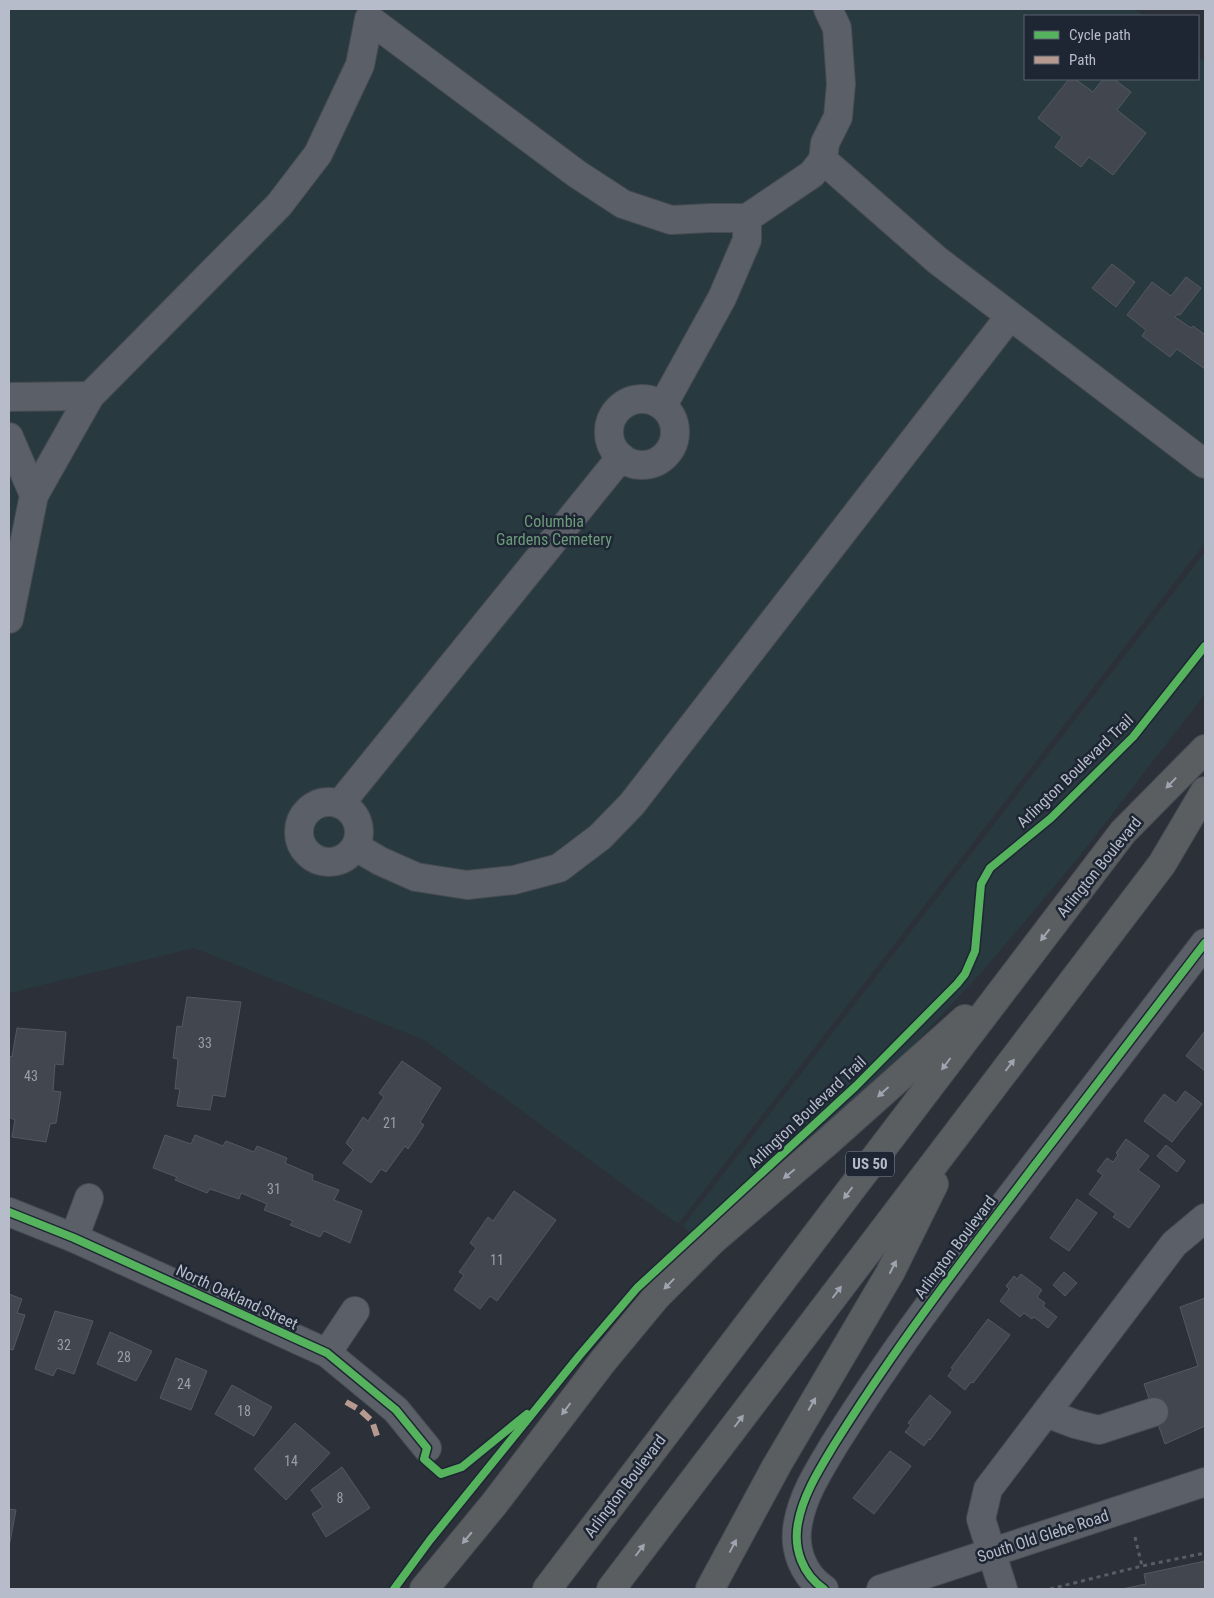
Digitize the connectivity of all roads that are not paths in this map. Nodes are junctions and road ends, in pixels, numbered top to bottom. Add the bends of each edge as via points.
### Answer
1 (828, 9) edge
2 (369, 14) edge
3 (823, 160) junction
4 (748, 218) junction
5 (1010, 316) junction
6 (90, 396) junction
7 (9, 397) edge
8 (663, 406) junction
9 (9, 437) edge
10 (622, 457) junction
11 (1205, 464) edge
12 (34, 495) junction
13 (9, 619) edge
14 (1205, 749) edge
15 (1203, 799) edge
16 (340, 804) junction
17 (356, 847) junction
18 (1205, 943) edge
19 (1011, 978) junction
20 (964, 1125) junction
21 (89, 1198) dead end
22 (9, 1212) edge
23 (1205, 1218) edge
24 (74, 1238) junction
25 (356, 1311) dead end
26 (327, 1353) junction
27 (1154, 1412) dead end
28 (1046, 1413) junction
29 (427, 1448) dead end
30 (1205, 1482) edge
31 (992, 1553) junction
32 (424, 1589) edge
33 (547, 1589) edge
34 (611, 1589) edge
35 (710, 1589) edge
36 (824, 1589) edge
37 (881, 1589) edge
38 (1003, 1589) edge

1 - 3 street via 837,28 841,84 838,117 825,142
2 - 4 street via 577,174 622,204 671,220
2 - 6 street via 360,64 318,154 279,205
3 - 4 street via 812,174
3 - 5 street via 937,260
4 - 8 street via 747,240 722,298
5 - 11 street
5 - 17 street via 632,804 600,837 559,868 514,880 467,885 416,877
6 - 7 street
6 - 12 street
8 - 10 street via 642,398 630,401 613,416 610,438
8 - 10 street via 670,413 676,433 668,452 651,464 631,463
9 - 12 street
10 - 16 street
12 - 13 street
14 -> 19 highway, Arlington Boulevard / US 50 via 1123,832
20 -> 15 highway via 1162,864
16 - 17 street via 350,809 360,827
16 - 17 street via 322,803 306,813 301,821 300,840 310,856 330,863 349,856
18 - 36 street, Arlington Boulevard via 939,1290 820,1468 803,1504 796,1536 803,1566
19 -> 32 highway via 713,1240 656,1297
19 -> 33 highway, Arlington Boulevard / US 50
34 -> 20 highway
35 -> 20 highway via 782,1457 890,1273
21 - 24 street
22 - 24 street, North Oakland Street
23 - 28 street via 1174,1244
24 - 26 street, North Oakland Street
25 - 26 street
26 - 29 street, North Oakland Street via 396,1410
27 - 28 street via 1099,1430
28 - 31 street via 988,1489 981,1519
30 - 31 street, South Old Glebe Road
31 - 37 street, South Old Glebe Road
31 - 38 street

